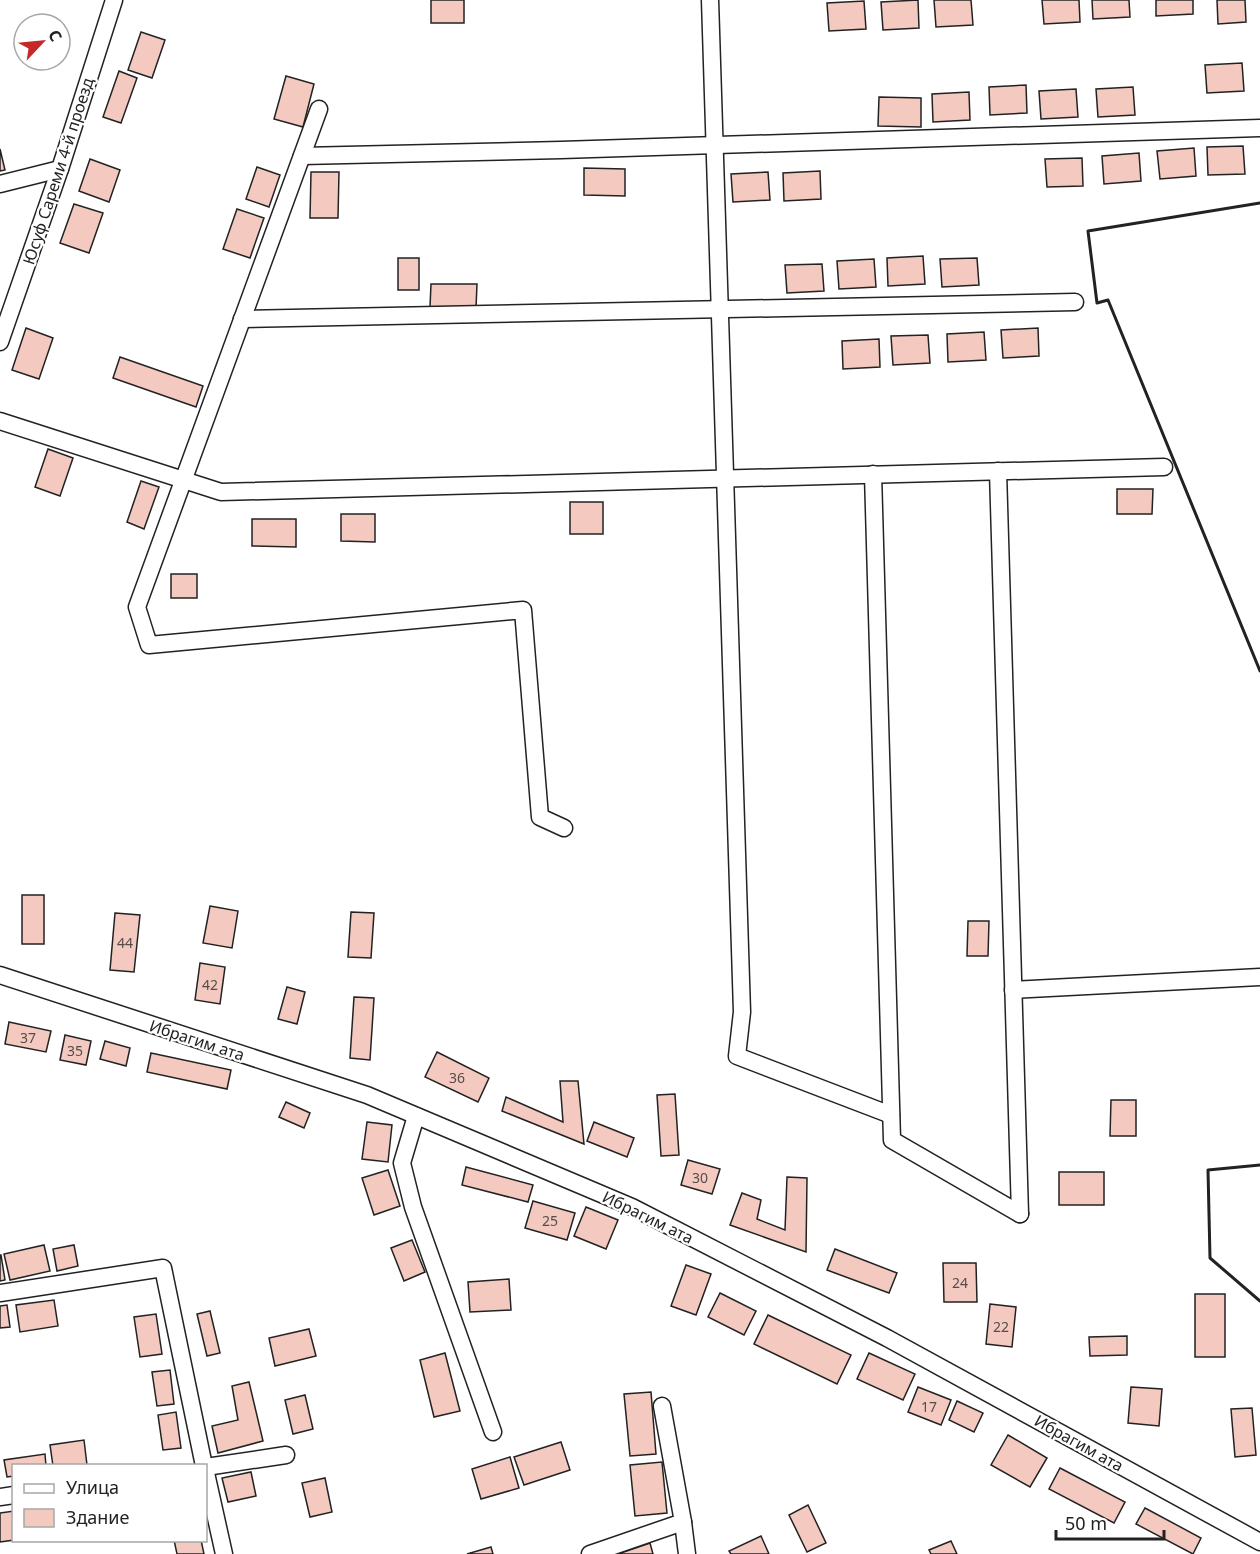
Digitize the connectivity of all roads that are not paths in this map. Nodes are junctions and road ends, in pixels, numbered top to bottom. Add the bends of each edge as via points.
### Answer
1 (114, 0) edge
2 (710, 0) edge
3 (319, 109) dead end
4 (1260, 128) edge
5 (715, 145) junction
6 (302, 156) junction
7 (60, 170) junction
8 (0, 184) edge
9 (1076, 302) dead end
10 (720, 310) junction
11 (242, 320) junction
12 (0, 342) edge
13 (0, 421) edge
14 (1164, 467) dead end
15 (998, 471) junction
16 (873, 474) junction
17 (725, 479) junction
18 (183, 480) junction
19 (564, 828) dead end
20 (0, 975) edge
21 (1260, 977) edge
22 (1013, 990) junction
23 (891, 1115) junction
24 (417, 1116) junction
25 (0, 1293) edge
26 (662, 1406) dead end
27 (493, 1432) dead end
28 (286, 1455) dead end
29 (205, 1464) edge
30 (207, 1466) edge
31 (207, 1478) edge
32 (683, 1522) junction
33 (1260, 1542) edge
34 (224, 1554) edge
35 (590, 1554) edge
36 (687, 1554) edge

1 - 7 street, Юсуф Сареми 4-й проезд
2 - 5 street
3 - 6 street
4 - 5 street
5 - 6 street
5 - 10 street
6 - 11 street
7 - 8 street
7 - 12 street, Юсуф Сареми 4-й проезд
9 - 10 street
10 - 11 street
10 - 17 street
11 - 18 street
13 - 18 street
14 - 15 street
15 - 16 street
15 - 22 street
16 - 17 street
16 - 23 street
17 - 18 street via 220,492
17 - 23 street via 742,1012 737,1056
18 - 19 street via 137,607 149,645 523,610 540,817
20 - 24 street, Ибрагим ата via 367,1095
21 - 22 street
22 - 23 street via 1020,1214 892,1140
24 - 27 street via 402,1163 413,1207
24 - 33 street, Ибрагим ата via 632,1208 887,1338
25 - 29 street via 162,1268
26 - 32 street
28 - 30 street
31 - 34 street
32 - 35 street
32 - 36 street

